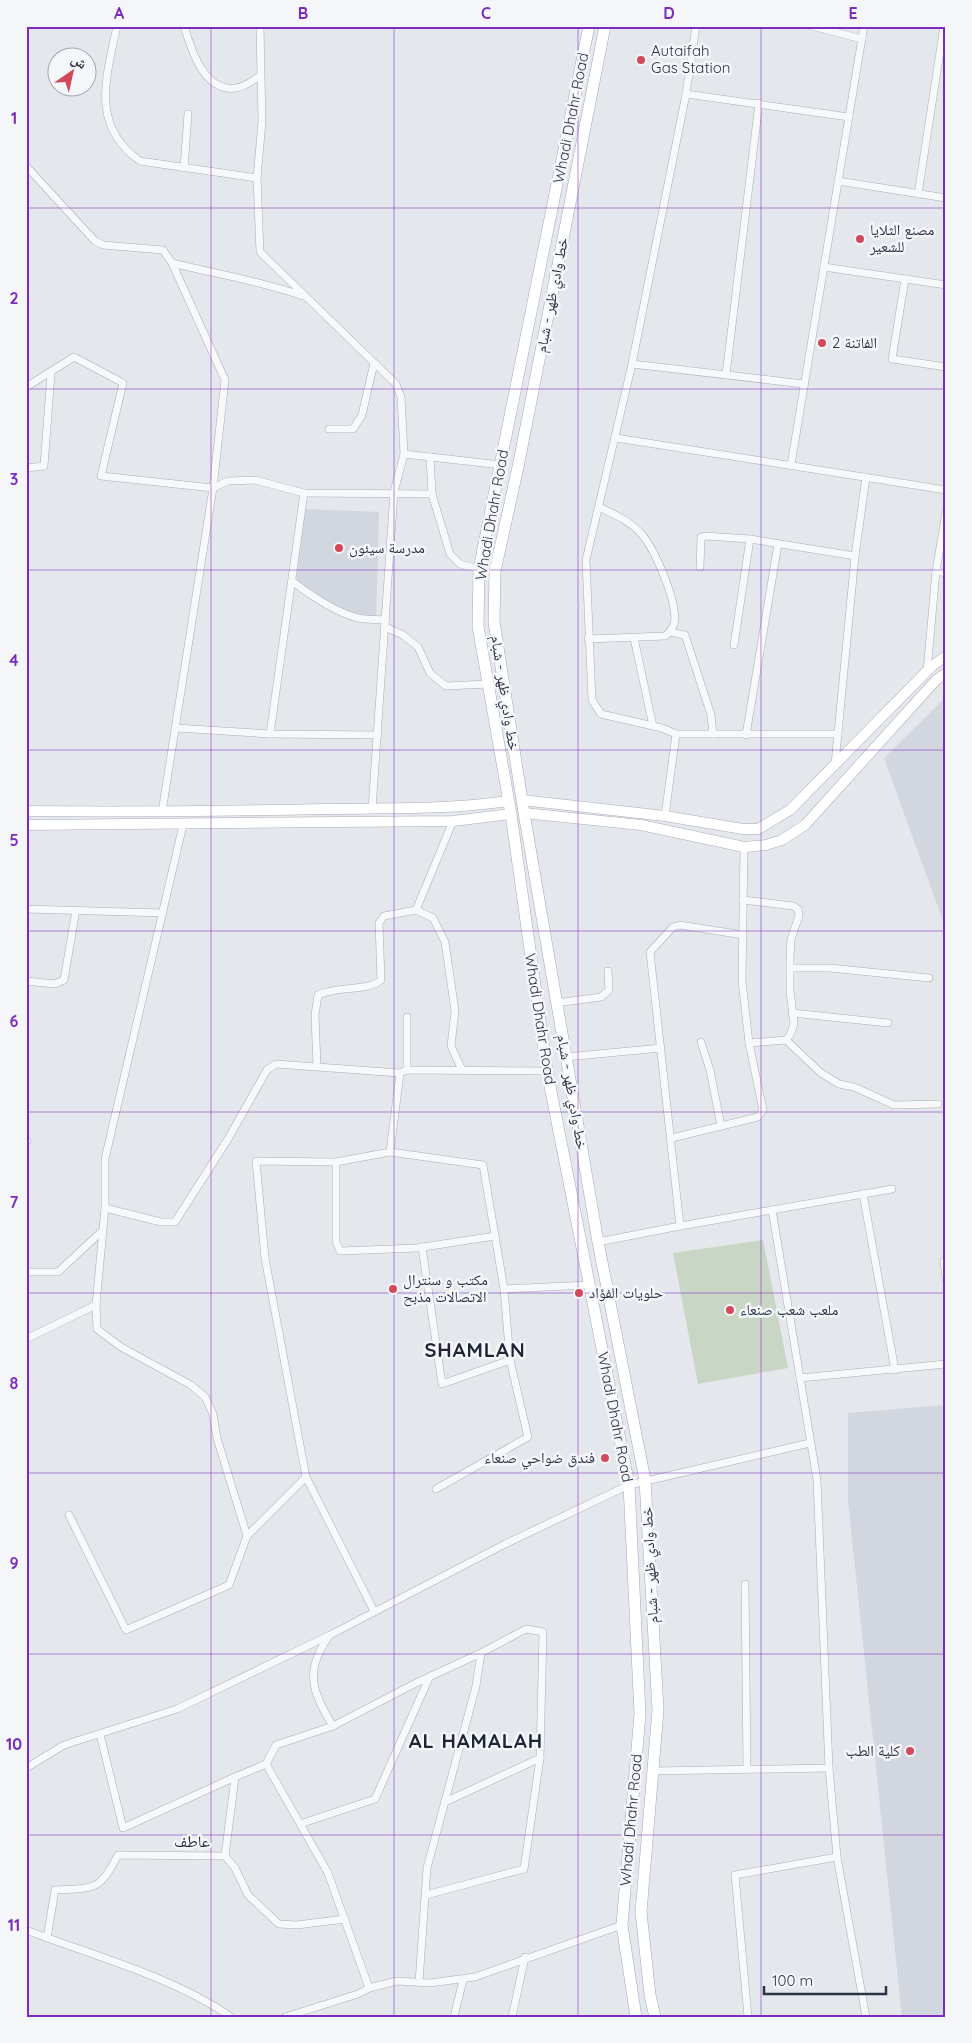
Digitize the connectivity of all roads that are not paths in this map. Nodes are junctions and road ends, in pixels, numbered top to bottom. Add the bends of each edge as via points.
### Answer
1 (117, 26) edge
2 (184, 26) edge
3 (260, 26) edge
4 (589, 26) edge
5 (605, 26) edge
6 (696, 26) edge
7 (812, 26) edge
8 (864, 26) edge
9 (944, 26) edge
10 (862, 39) junction
11 (260, 76) junction
12 (686, 94) junction
13 (759, 103) junction
14 (188, 114) dead end
15 (849, 117) junction
16 (26, 166) edge
17 (184, 168) junction
18 (257, 178) junction
19 (838, 181) junction
20 (918, 194) junction
21 (946, 198) edge
22 (172, 263) junction
23 (824, 267) junction
24 (905, 279) junction
25 (946, 285) edge
26 (306, 297) junction
27 (374, 363) junction
28 (632, 364) junction
29 (946, 366) edge
30 (51, 374) junction
31 (726, 375) junction
32 (804, 384) junction
33 (26, 388) edge
34 (330, 429) dead end
35 (616, 438) junction
36 (404, 454) junction
37 (430, 457) junction
38 (501, 465) junction
39 (791, 466) junction
40 (26, 468) edge
41 (866, 477) junction
42 (213, 488) junction
43 (946, 490) edge
44 (394, 492) junction
45 (304, 493) junction
46 (432, 494) junction
47 (599, 507) junction
48 (946, 512) edge
49 (750, 539) junction
50 (778, 544) junction
51 (855, 556) junction
52 (700, 567) dead end
53 (479, 569) junction
54 (936, 571) junction
55 (946, 572) edge
56 (292, 581) junction
57 (386, 624) junction
58 (670, 632) junction
59 (634, 638) junction
60 (588, 639) junction
61 (734, 645) dead end
62 (946, 656) edge
63 (927, 671) junction
64 (946, 673) edge
65 (488, 684) junction
66 (653, 726) junction
67 (176, 728) junction
68 (270, 734) junction
69 (676, 734) junction
70 (713, 734) junction
71 (746, 734) junction
72 (838, 734) junction
73 (378, 735) junction
74 (835, 764) junction
75 (522, 800) junction
76 (508, 801) junction
77 (372, 809) junction
78 (26, 811) edge
79 (162, 812) junction
80 (524, 813) junction
81 (510, 814) junction
82 (665, 816) junction
83 (453, 821) junction
84 (26, 825) edge
85 (182, 825) junction
86 (744, 848) junction
87 (743, 900) junction
88 (26, 909) edge
89 (76, 910) junction
90 (416, 910) junction
91 (163, 913) junction
92 (743, 935) junction
93 (790, 968) junction
94 (608, 971) dead end
95 (929, 978) dead end
96 (26, 981) edge
97 (556, 1003) junction
98 (792, 1013) junction
99 (406, 1017) dead end
100 (888, 1023) dead end
101 (786, 1040) junction
102 (701, 1042) dead end
103 (749, 1043) junction
104 (661, 1048) junction
105 (566, 1058) junction
106 (317, 1066) junction
107 (462, 1070) junction
108 (547, 1071) junction
109 (403, 1072) junction
110 (938, 1104) dead end
111 (721, 1126) junction
112 (672, 1138) junction
113 (390, 1152) junction
114 (336, 1162) junction
115 (892, 1189) dead end
116 (863, 1194) junction
117 (105, 1208) junction
118 (772, 1210) junction
119 (680, 1226) junction
120 (101, 1232) junction
121 (495, 1236) junction
122 (598, 1242) junction
123 (422, 1247) junction
124 (944, 1261) dead end
125 (26, 1272) edge
126 (946, 1279) edge
127 (589, 1285) junction
128 (504, 1289) junction
129 (96, 1305) junction
130 (26, 1339) edge
131 (510, 1360) junction
132 (946, 1364) edge
133 (895, 1370) junction
134 (800, 1378) junction
135 (810, 1443) junction
136 (306, 1477) junction
137 (645, 1480) junction
138 (629, 1485) junction
139 (436, 1488) dead end
140 (68, 1515) dead end
141 (247, 1536) junction
142 (745, 1584) dead end
143 (374, 1611) junction
144 (330, 1634) junction
145 (481, 1653) junction
146 (428, 1678) junction
147 (333, 1726) junction
148 (100, 1734) junction
149 (540, 1758) junction
150 (266, 1764) junction
151 (26, 1768) edge
152 (829, 1768) junction
153 (747, 1769) junction
154 (654, 1770) junction
155 (235, 1777) junction
156 (445, 1802) junction
157 (300, 1824) junction
158 (225, 1856) junction
159 (837, 1857) junction
160 (426, 1895) junction
161 (346, 1919) junction
162 (622, 1925) junction
163 (26, 1930) edge
164 (47, 1938) junction
165 (525, 1957) junction
166 (462, 1980) junction
167 (419, 1982) junction
168 (369, 1988) junction
169 (231, 2017) edge
170 (285, 2017) edge
171 (454, 2017) edge
172 (512, 2017) edge
173 (636, 2017) edge
174 (655, 2017) edge
175 (748, 2017) edge
176 (866, 2017) edge

1 - 17 street via 105,80 105,106 113,132 125,150 140,161
2 - 11 street via 197,62 220,86 237,88
3 - 11 street
4 - 38 main road, Whadi Dhahr Road
5 - 75 main road, خط وادي ظهر - شبام via 495,571 494,622
6 - 12 street
7 - 10 street
8 - 10 street
9 - 20 street
10 - 15 street
11 - 18 street via 262,122
12 - 13 street
12 - 28 street
13 - 15 street
13 - 31 street
14 - 17 street
15 - 19 street
16 - 22 street via 95,241 103,245 163,250
17 - 18 street
18 - 26 street via 260,252
19 - 20 street
19 - 23 street
20 - 21 street
22 - 26 street via 225,277 270,284
22 - 42 street via 224,380
23 - 24 street
23 - 32 street
24 - 25 street
24 - 29 street via 892,359
26 - 27 street
27 - 34 street via 362,415 353,430
27 - 36 street via 400,391
28 - 31 street
28 - 35 street
30 - 33 street
30 - 40 street via 44,466
30 - 42 street via 74,358 123,383 101,476
31 - 32 street
32 - 39 street
35 - 39 street
35 - 47 street
36 - 37 street
36 - 44 street
37 - 38 street
37 - 46 street
38 - 53 main road, Whadi Dhahr Road
39 - 41 street
41 - 43 street
41 - 51 street
42 - 45 street via 228,481 255,480
42 - 67 street
44 - 45 street
44 - 46 street
44 - 57 street
45 - 56 street
46 - 53 street via 450,554 460,564
47 - 58 street via 622,518 643,536 658,559 670,593 674,623
47 - 60 street via 586,560
48 - 54 street
49 - 50 street
49 - 52 street via 701,537
49 - 61 street
50 - 51 street
50 - 71 street
51 - 72 street
53 - 65 main road, Whadi Dhahr Road via 478,626
54 - 55 street
54 - 63 street
56 - 57 street via 348,615
56 - 68 street
57 - 65 street via 418,647 430,672 446,686
57 - 73 street
58 - 59 street via 664,636
58 - 70 street via 685,635 711,715
59 - 60 street
59 - 66 street
60 - 66 street via 592,700 601,714
62 - 63 street
63 - 74 street
64 - 86 street via 936,680 805,825 782,840
65 - 76 main road, Whadi Dhahr Road
66 - 69 street
67 - 68 street
67 - 79 street
68 - 73 street
69 - 70 street
69 - 82 street
70 - 71 street
71 - 72 street
72 - 74 street
73 - 77 street
74 - 82 street via 790,810 758,829
75 - 76 main road
75 - 80 main road, خط وادي ظهر - شبام
75 - 82 street
76 - 77 street via 474,806
76 - 81 main road, Whadi Dhahr Road
77 - 79 street
78 - 79 street
80 - 81 main road
80 - 86 street via 641,825
80 - 97 main road, خط وادي ظهر - شبام
81 - 83 street
81 - 108 main road, Whadi Dhahr Road
83 - 85 street
83 - 90 street
84 - 85 street
85 - 91 street
86 - 87 street
87 - 92 street
87 - 93 street via 798,909 800,916 791,939
88 - 89 street
89 - 91 street
89 - 96 street via 64,980 55,984
90 - 106 street via 384,916 378,923 381,980 374,986 330,989 318,995 315,1015
90 - 107 street via 433,918 444,942 455,1011 451,1046
91 - 117 street via 105,1159
92 - 103 street via 742,981
92 - 104 street via 680,925 673,927 650,952
93 - 95 street via 830,968
93 - 98 street
94 - 97 street via 609,990 601,997
97 - 105 main road, خط وادي ظهر - شبام
98 - 100 street
98 - 101 street via 794,1024
99 - 109 street
101 - 103 street
101 - 110 street via 839,1084 854,1087 894,1105
102 - 111 street
103 - 111 street via 763,1110 758,1117
104 - 105 street
104 - 112 street
105 - 122 main road, خط وادي ظهر - شبام
106 - 109 street
106 - 117 street via 276,1064 267,1070 175,1222 161,1222
107 - 108 street
107 - 109 street
108 - 127 main road, Whadi Dhahr Road
109 - 113 street
111 - 112 street
112 - 119 street
113 - 114 street
113 - 121 street via 483,1165
114 - 123 street via 336,1242 340,1251
114 - 136 street via 256,1161 265,1258
115 - 116 street
116 - 118 street
116 - 133 street
117 - 120 street
118 - 119 street
118 - 134 street
119 - 122 street
120 - 125 street via 58,1272
120 - 129 street
121 - 123 street
121 - 128 street
122 - 137 main road, خط وادي ظهر - شبام
123 - 131 street via 442,1384
124 - 126 street
127 - 128 street
127 - 138 main road, Whadi Dhahr Road
128 - 131 street
129 - 130 street
129 - 141 street via 97,1329 205,1397 213,1414 217,1438
131 - 139 street via 528,1437
132 - 133 street
133 - 134 street
134 - 135 street
135 - 137 street
135 - 152 street via 817,1480
136 - 141 street
136 - 143 street
137 - 138 street
137 - 154 main road, خط وادي ظهر - شبام via 658,1710
138 - 143 street
138 - 162 main road, Whadi Dhahr Road via 640,1714
140 - 141 street via 126,1630 229,1585
142 - 153 street
143 - 144 street
144 - 147 street via 317,1656 313,1685 317,1701
144 - 148 street via 178,1709
145 - 146 street
145 - 149 street via 526,1629 543,1632
145 - 156 street via 476,1686
146 - 147 street
146 - 157 street via 375,1799
147 - 150 street via 276,1745
148 - 151 street via 64,1745
148 - 155 street via 123,1828
149 - 156 street
149 - 160 street via 524,1869
150 - 155 street
150 - 157 street
152 - 153 street
152 - 159 street
153 - 154 street
154 - 174 main road, خط وادي ظهر - شبام via 641,1912
155 - 158 street
156 - 160 street via 428,1868
157 - 161 street via 328,1873
158 - 161 street via 235,1868 248,1895 278,1924
158 - 164 street via 118,1855 106,1877 92,1888 55,1890
159 - 175 street via 735,1875
159 - 176 street
160 - 167 street
161 - 168 street
162 - 165 street
162 - 173 main road, Whadi Dhahr Road
163 - 164 street
164 - 169 street via 161,1980
165 - 166 street
165 - 172 street
166 - 167 street
166 - 171 street
167 - 168 street via 397,1981
168 - 170 street

